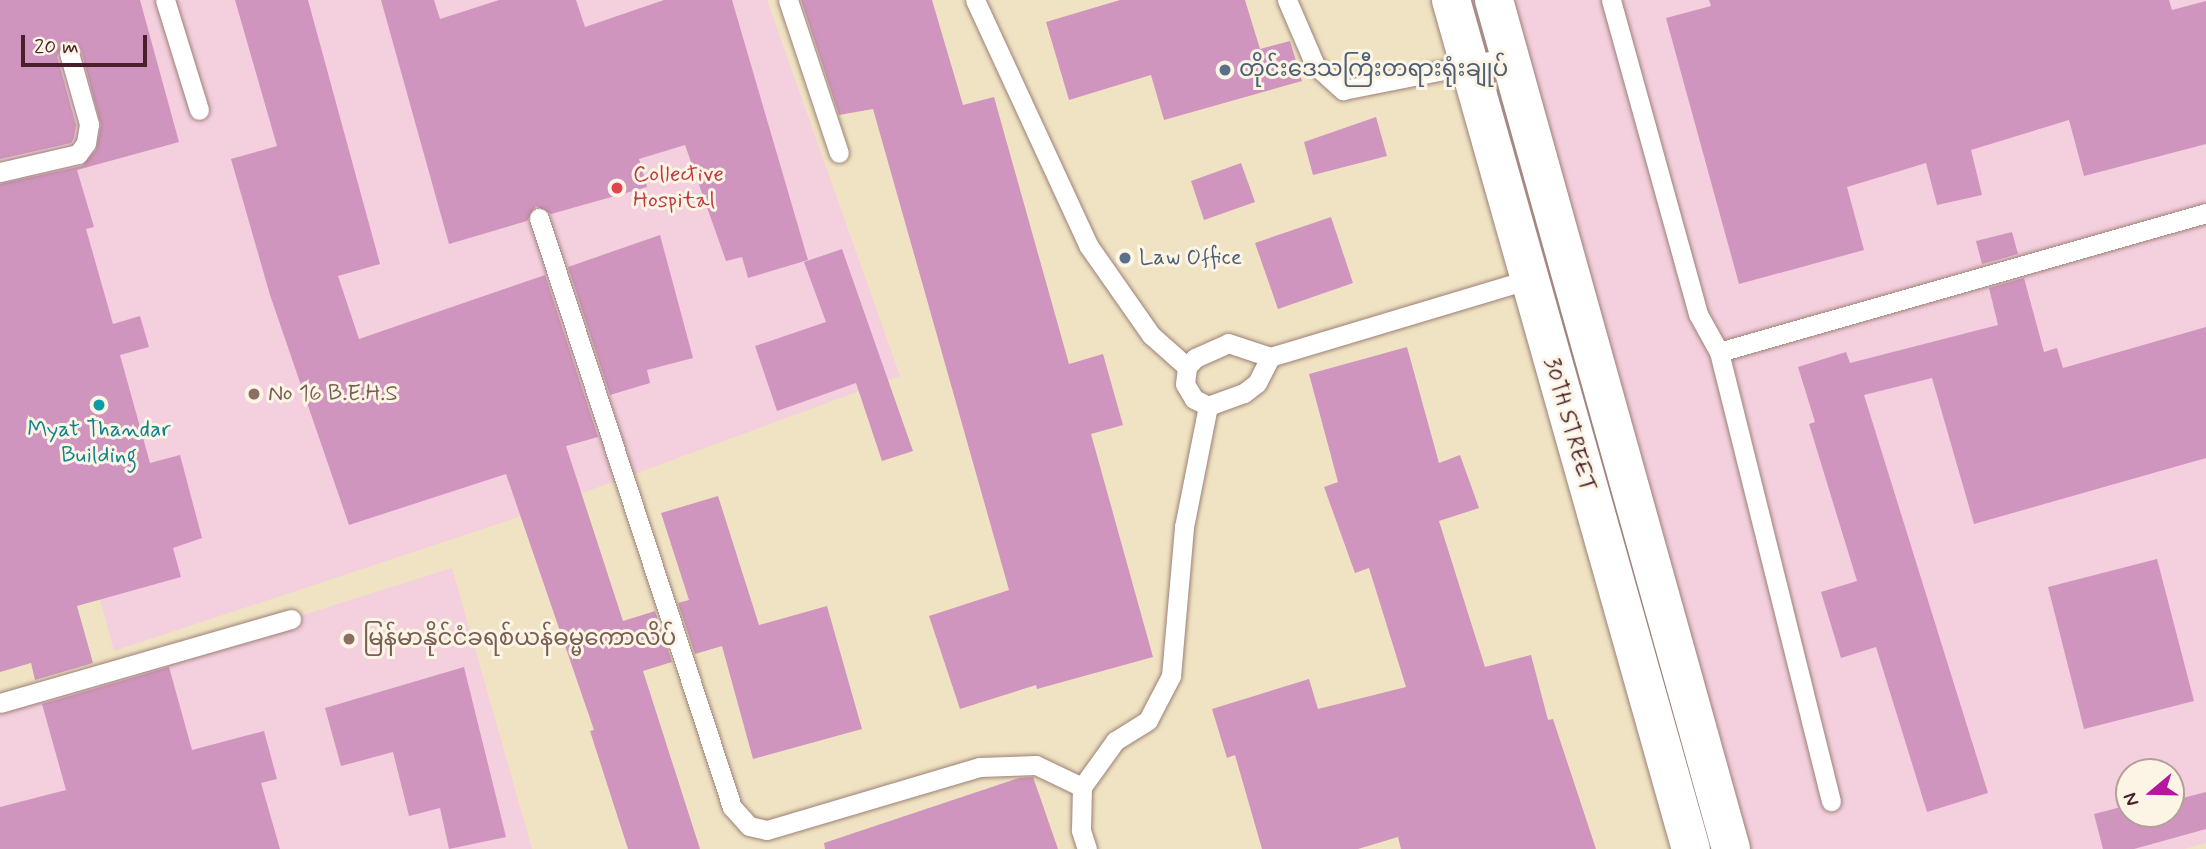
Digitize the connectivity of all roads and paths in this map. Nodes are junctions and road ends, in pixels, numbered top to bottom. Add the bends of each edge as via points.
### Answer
1 (165, 0) edge
2 (788, 0) edge
3 (975, 0) edge
4 (1287, 0) edge
5 (1451, 0) edge
6 (1494, 0) edge
7 (1611, 0) edge
8 (69, 53) dead end
9 (1510, 57) junction
10 (1468, 65) junction
11 (198, 110) dead end
12 (839, 153) dead end
13 (0, 172) edge
14 (2206, 213) edge
15 (539, 218) dead end
16 (1568, 271) junction
17 (1527, 279) junction
18 (1719, 352) junction
19 (1270, 357) junction
20 (1187, 367) junction
21 (1208, 406) junction
22 (290, 619) dead end
23 (0, 703) edge
24 (1082, 787) junction
25 (1831, 801) dead end
26 (1087, 849) edge
27 (1691, 849) edge
28 (1731, 849) edge

1 - 11 lane
2 - 12 lane
3 - 20 lane via 1088,245 1151,335
4 - 10 lane via 1315,65 1343,90
5 - 10 main road, 30TH STREET
6 - 9 main road, 30TH STREET
7 - 18 lane via 1698,314
8 - 13 lane via 89,124 86,144 78,154
9 - 10 lane
9 - 16 main road, 30TH STREET
10 - 17 main road, 30TH STREET
14 - 18 lane
15 - 24 lane via 732,807 749,826 767,830 980,767 1035,765
16 - 17 lane
16 - 28 main road, 30TH STREET
17 - 19 lane
17 - 27 main road, 30TH STREET
18 - 25 lane
19 - 20 lane via 1228,343 1208,350
19 - 21 lane via 1257,383 1244,393
20 - 21 lane via 1185,384 1194,399
21 - 24 lane via 1184,527 1171,676 1148,720 1115,741
22 - 23 lane
24 - 26 lane

